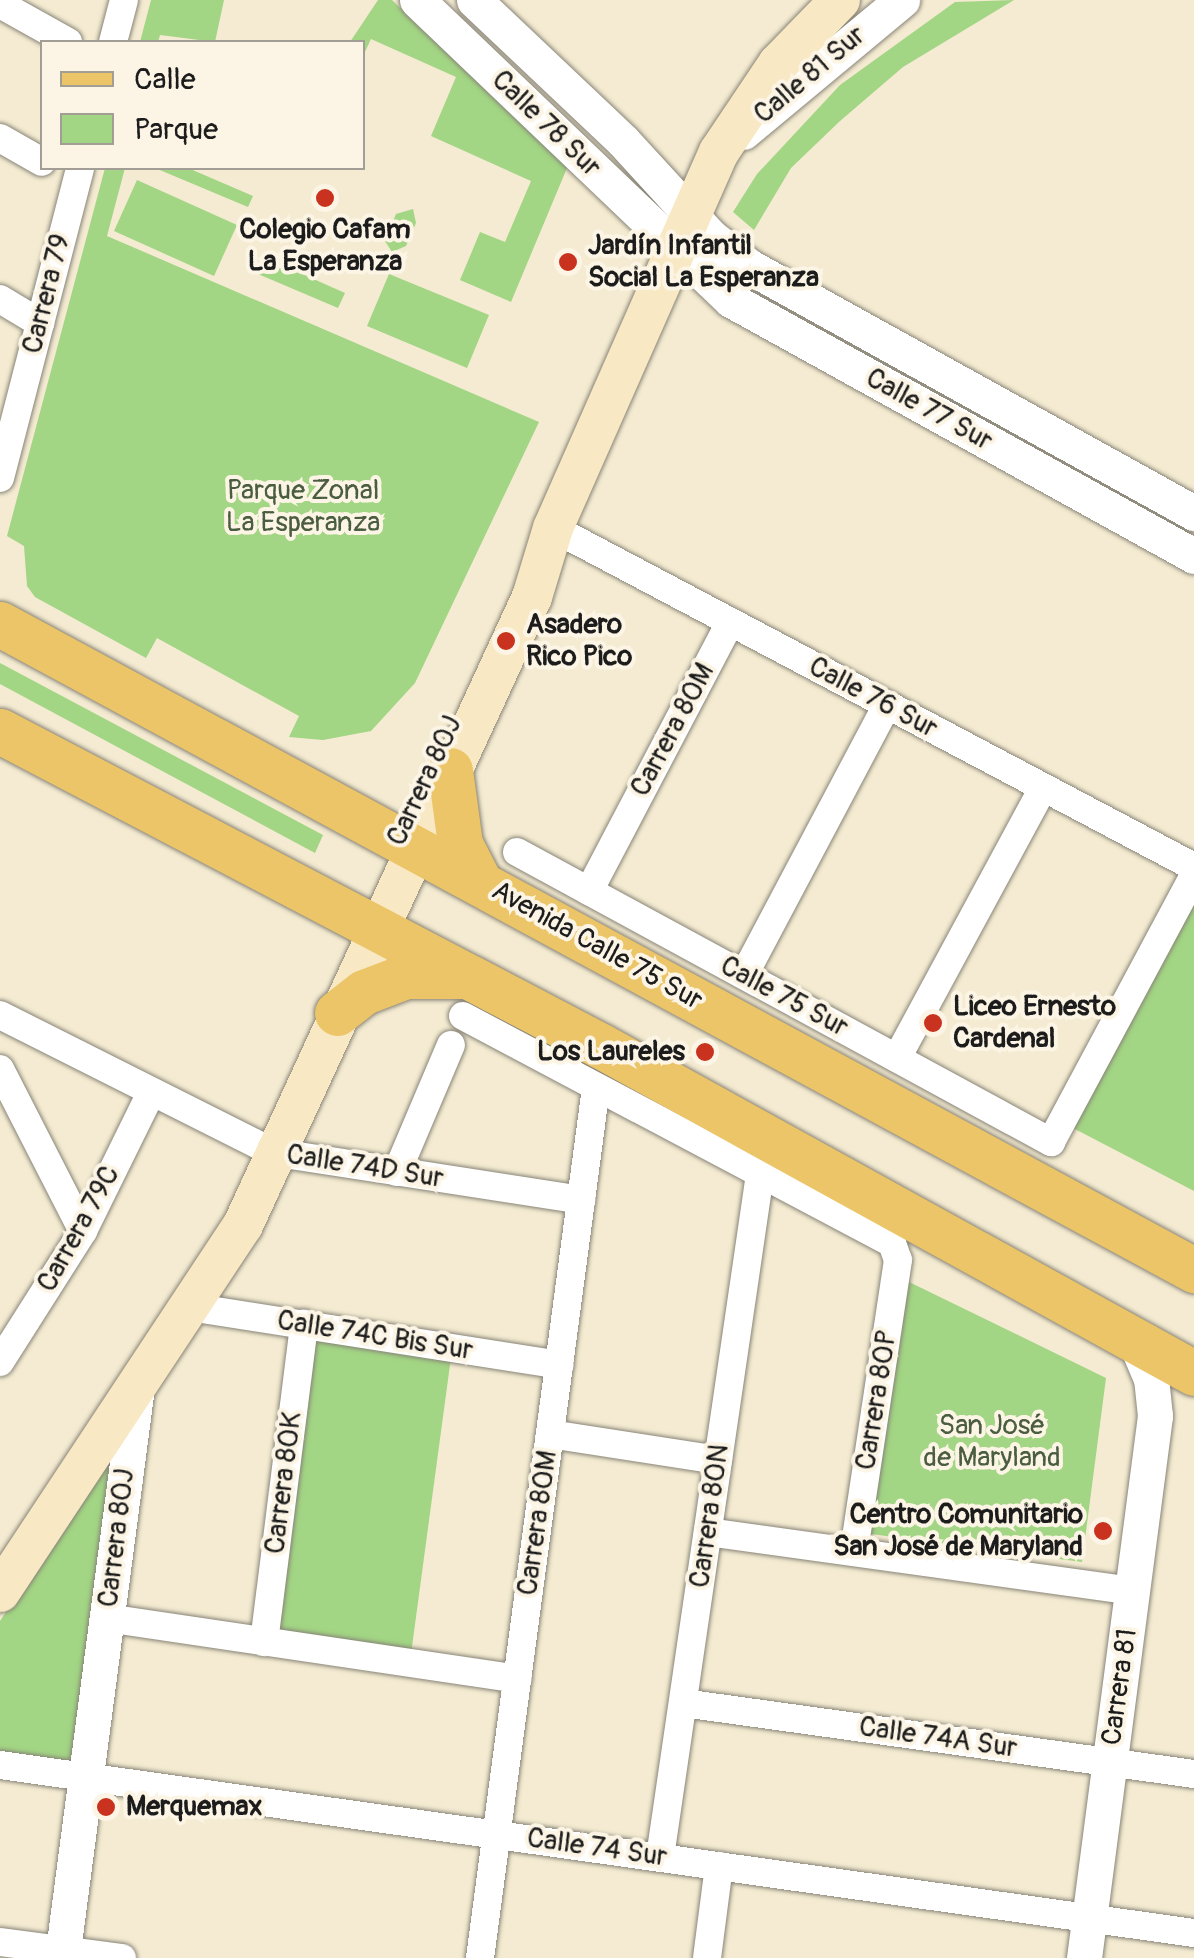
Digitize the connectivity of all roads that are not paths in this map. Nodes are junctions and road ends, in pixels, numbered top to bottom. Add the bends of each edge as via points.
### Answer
1 (124, 0) edge
2 (417, 0) edge
3 (474, 0) edge
4 (840, 0) edge
5 (902, 0) edge
6 (0, 4) edge
7 (64, 40) edge
8 (113, 40) edge
9 (0, 138) edge
10 (720, 152) junction
11 (40, 161) edge
12 (70, 172) edge
13 (682, 232) junction
14 (0, 300) edge
15 (40, 323) junction
16 (5, 434) edge
17 (0, 478) edge
18 (1194, 513) edge
19 (553, 528) junction
20 (1194, 556) edge
21 (730, 622) junction
22 (0, 624) edge
23 (886, 704) junction
24 (0, 731) edge
25 (450, 770) junction
26 (1044, 788) junction
27 (407, 841) junction
28 (516, 852) dead end
29 (1194, 868) edge
30 (1194, 876) edge
31 (479, 881) junction
32 (589, 891) junction
33 (369, 924) junction
34 (744, 975) junction
35 (465, 996) junction
36 (337, 1013) junction
37 (0, 1015) edge
38 (451, 1045) dead end
39 (897, 1058) junction
40 (0, 1069) edge
41 (596, 1088) junction
42 (151, 1093) junction
43 (272, 1152) junction
44 (397, 1172) junction
45 (760, 1174) junction
46 (581, 1200) junction
47 (83, 1231) junction
48 (1194, 1270) edge
49 (190, 1307) junction
50 (304, 1324) junction
51 (1135, 1340) junction
52 (4, 1345) edge
53 (559, 1365) junction
54 (1194, 1373) edge
55 (136, 1387) junction
56 (1194, 1387) edge
57 (1155, 1416) junction
58 (550, 1434) junction
59 (718, 1460) junction
60 (708, 1532) junction
61 (854, 1552) junction
62 (1132, 1591) junction
63 (0, 1592) edge
64 (106, 1618) junction
65 (264, 1642) junction
66 (517, 1679) junction
67 (682, 1703) junction
68 (1110, 1761) junction
69 (0, 1765) edge
70 (1194, 1774) edge
71 (86, 1778) junction
72 (496, 1834) junction
73 (660, 1857) junction
74 (719, 1866) junction
75 (1089, 1918) junction
76 (1194, 1932) edge
77 (0, 1942) edge
78 (62, 1954) edge
79 (122, 1958) edge
80 (480, 1958) edge
81 (707, 1958) edge
82 (1084, 1958) edge

1 - 8 street
2 - 13 street, Calle 78 Sur
3 - 13 street, Calle 78 Sur
4 - 10 main road, Carrera 80J via 778,64
5 - 10 street, Calle 81 Sur
6 - 7 street
9 - 11 street
10 - 13 main road, Carrera 80J
12 - 15 street, Carrera 79
13 - 18 street, Calle 77 Sur
13 - 19 main road, Carrera 80J
13 - 20 street, Calle 77 Sur via 731,300
14 - 15 street
15 - 16 street, Carrera 79
16 - 17 street, Carrera 79
19 - 21 street, Calle 76 Sur
19 - 25 main road, Carrera 80J via 532,597
19 - 27 main road, Carrera 80J via 514,590
21 - 23 street, Calle 76 Sur
21 - 32 street, Carrera 80M
22 - 27 main road, Avenida Calle 75 Sur
23 - 26 street, Calle 76 Sur
23 - 34 street
24 - 33 main road
25 - 27 main road, Carrera 80J
25 - 31 main road via 457,832
26 - 29 street, Calle 76 Sur
26 - 39 street
27 - 31 main road, Avenida Calle 75 Sur
27 - 33 main road, Carrera 80J
28 - 32 street, Calle 75 Sur
30 - 39 street, Calle 75 Sur via 1052,1142
31 - 48 main road, Avenida Calle 75 Sur
32 - 34 street, Calle 75 Sur
33 - 35 main road
33 - 36 main road, Carrera 80J
33 - 43 main road, Carrera 80J via 284,1086
34 - 39 street, Calle 75 Sur
35 - 36 main road via 406,976 364,992
35 - 41 street
35 - 51 main road
36 - 43 main road, Carrera 80J
37 - 42 street, Calle 74D Sur
38 - 44 street
40 - 47 street
41 - 45 street
41 - 46 street, Carrera 80M
42 - 43 street, Calle 74D Sur
42 - 47 street, Carrera 79C
43 - 44 street, Calle 74D Sur
43 - 49 main road, Carrera 80J via 243,1225
44 - 46 street, Calle 74D Sur
45 - 59 street, Carrera 80N
45 - 61 street, Carrera 80P via 895,1248
46 - 53 street, Carrera 80M
47 - 52 street, Carrera 79C
49 - 50 street, Calle 74C Bis Sur
49 - 55 main road, Carrera 80J
50 - 53 street, Calle 74C Bis Sur
50 - 65 street, Carrera 80K
51 - 54 main road
51 - 57 street, Carrera 81 via 1151,1378
53 - 58 street, Carrera 80M
55 - 63 main road
55 - 64 street, Carrera 80J
56 - 57 street via 1173,1396
57 - 62 street, Carrera 81
58 - 59 street
58 - 66 street, Carrera 80M
59 - 60 street, Carrera 80N
60 - 61 street
60 - 67 street, Carrera 80N
61 - 62 street
62 - 68 street, Carrera 81
64 - 65 street
64 - 71 street, Carrera 80J
65 - 66 street
66 - 72 street, Carrera 80M
67 - 68 street, Calle 74A Sur
67 - 73 street, Carrera 80N
68 - 70 street, Calle 74A Sur
68 - 75 street, Carrera 81
69 - 71 street, Calle 74 Sur
71 - 72 street, Calle 74 Sur
71 - 78 street, Carrera 80J
72 - 73 street, Calle 74 Sur
72 - 80 street, Carrera 80M
73 - 74 street, Calle 74 Sur
74 - 75 street, Calle 74 Sur
74 - 81 street
75 - 76 street, Calle 74 Sur
75 - 82 street, Carrera 81
77 - 78 street
78 - 79 street

